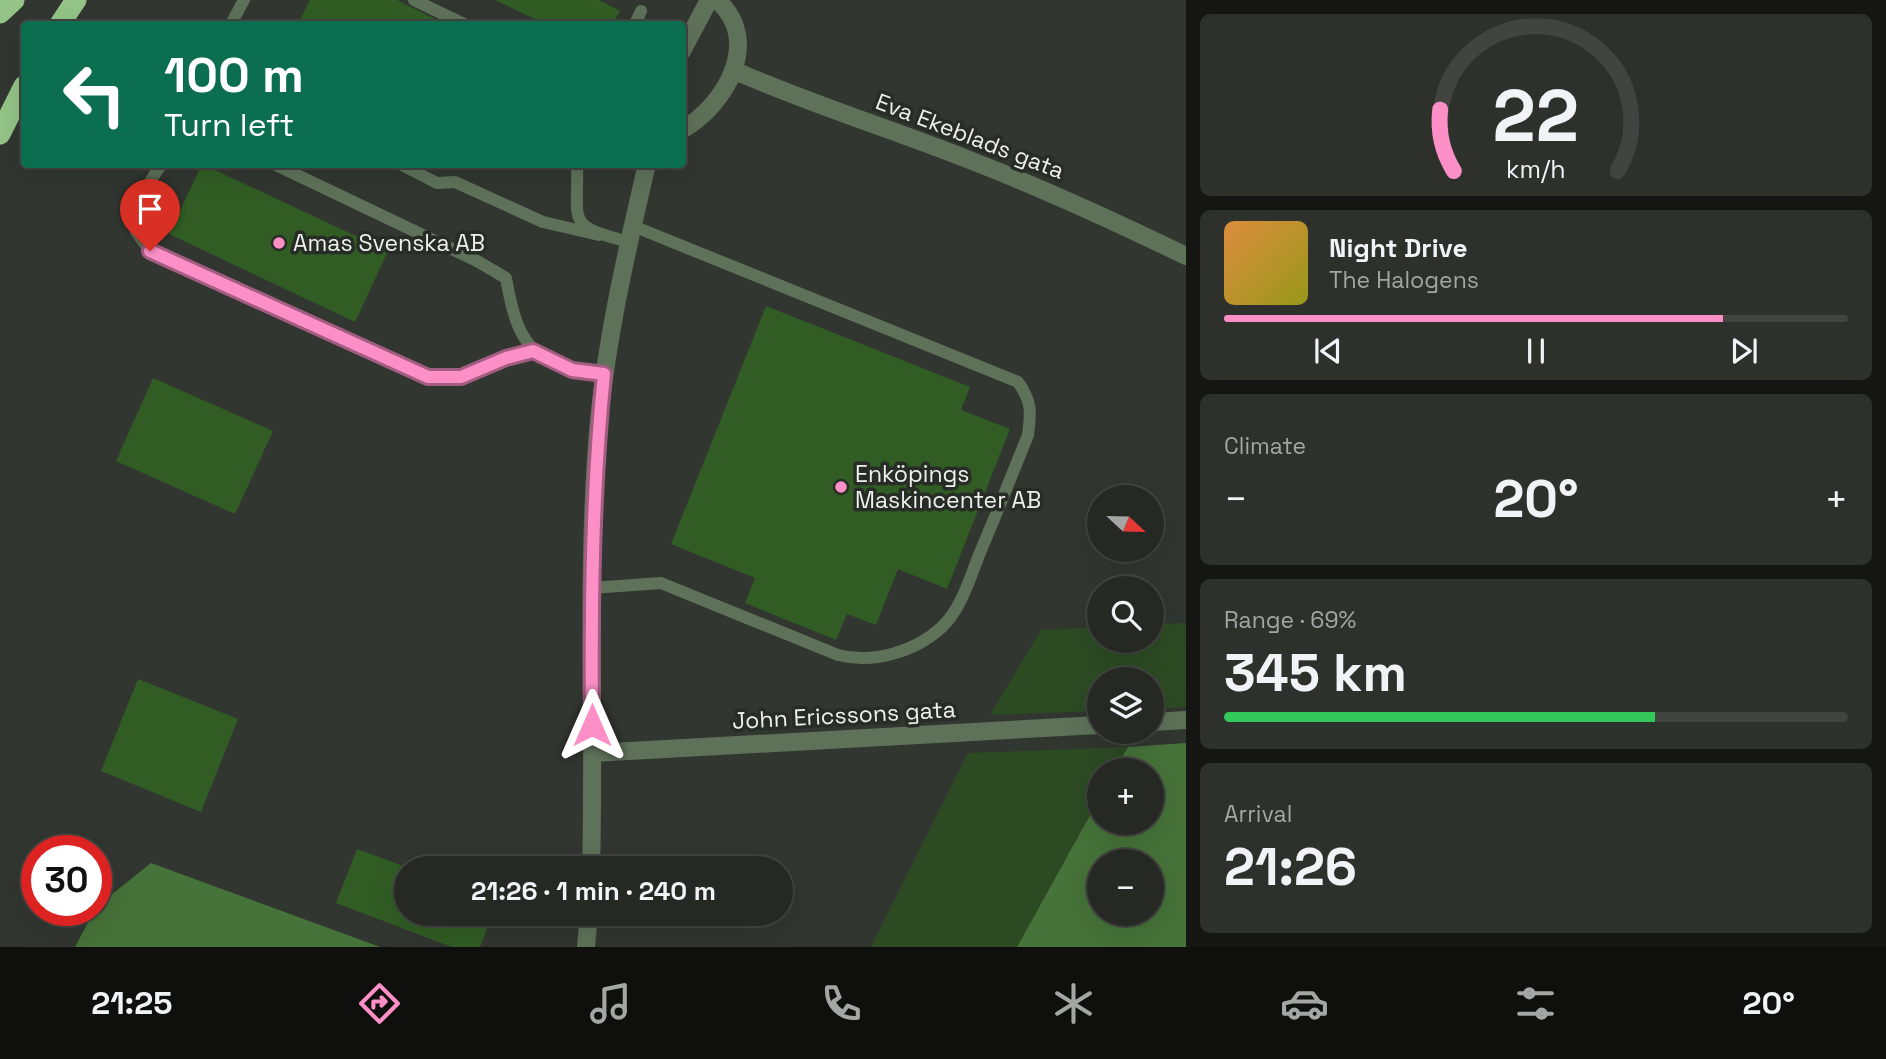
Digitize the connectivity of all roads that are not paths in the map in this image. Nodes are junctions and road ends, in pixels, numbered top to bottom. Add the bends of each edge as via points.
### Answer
1 (14, 0) edge
2 (76, 0) edge
3 (244, 0) edge
4 (414, 0) edge
5 (709, 0) edge
6 (717, 0) edge
7 (641, 11) dead end
8 (0, 13) edge
9 (62, 21) edge
10 (233, 21) edge
11 (458, 21) edge
12 (636, 21) edge
13 (686, 43) edge
14 (733, 70) junction
15 (21, 92) edge
16 (686, 126) edge
17 (0, 134) edge
18 (159, 168) edge
19 (282, 168) edge
20 (408, 168) edge
21 (577, 168) edge
22 (646, 168) edge
23 (631, 234) junction
24 (599, 235) junction
25 (1186, 256) edge
26 (533, 351) junction
27 (604, 374) junction
28 (591, 587) junction
29 (1186, 720) edge
30 (1164, 721) edge
31 (1087, 726) edge
32 (593, 753) junction
33 (591, 856) edge
34 (588, 926) edge
35 (586, 947) edge

1 - 8 highway
2 - 9 highway
3 - 10 lane
4 - 11 lane
5 - 13 street
6 - 14 street via 731,13 740,39
7 - 12 lane
14 - 16 street via 719,97
14 - 25 street, Eva Ekeblads gata via 1068,199
15 - 17 highway
18 - 26 lane via 139,206 136,232 150,251 428,377 461,377
19 - 26 lane via 506,278 514,321
20 - 24 lane via 437,183 456,182 543,222
21 - 24 lane via 575,209 583,224
22 - 23 street
23 - 24 lane
23 - 27 street
23 - 28 lane via 1017,382 1029,398 1030,420 1028,435 962,597 943,626 915,645 867,660 838,655 661,583
26 - 27 lane via 572,370
27 - 28 street
28 - 32 street
29 - 30 street
31 - 32 street, John Ericssons gata
32 - 33 street
34 - 35 street

